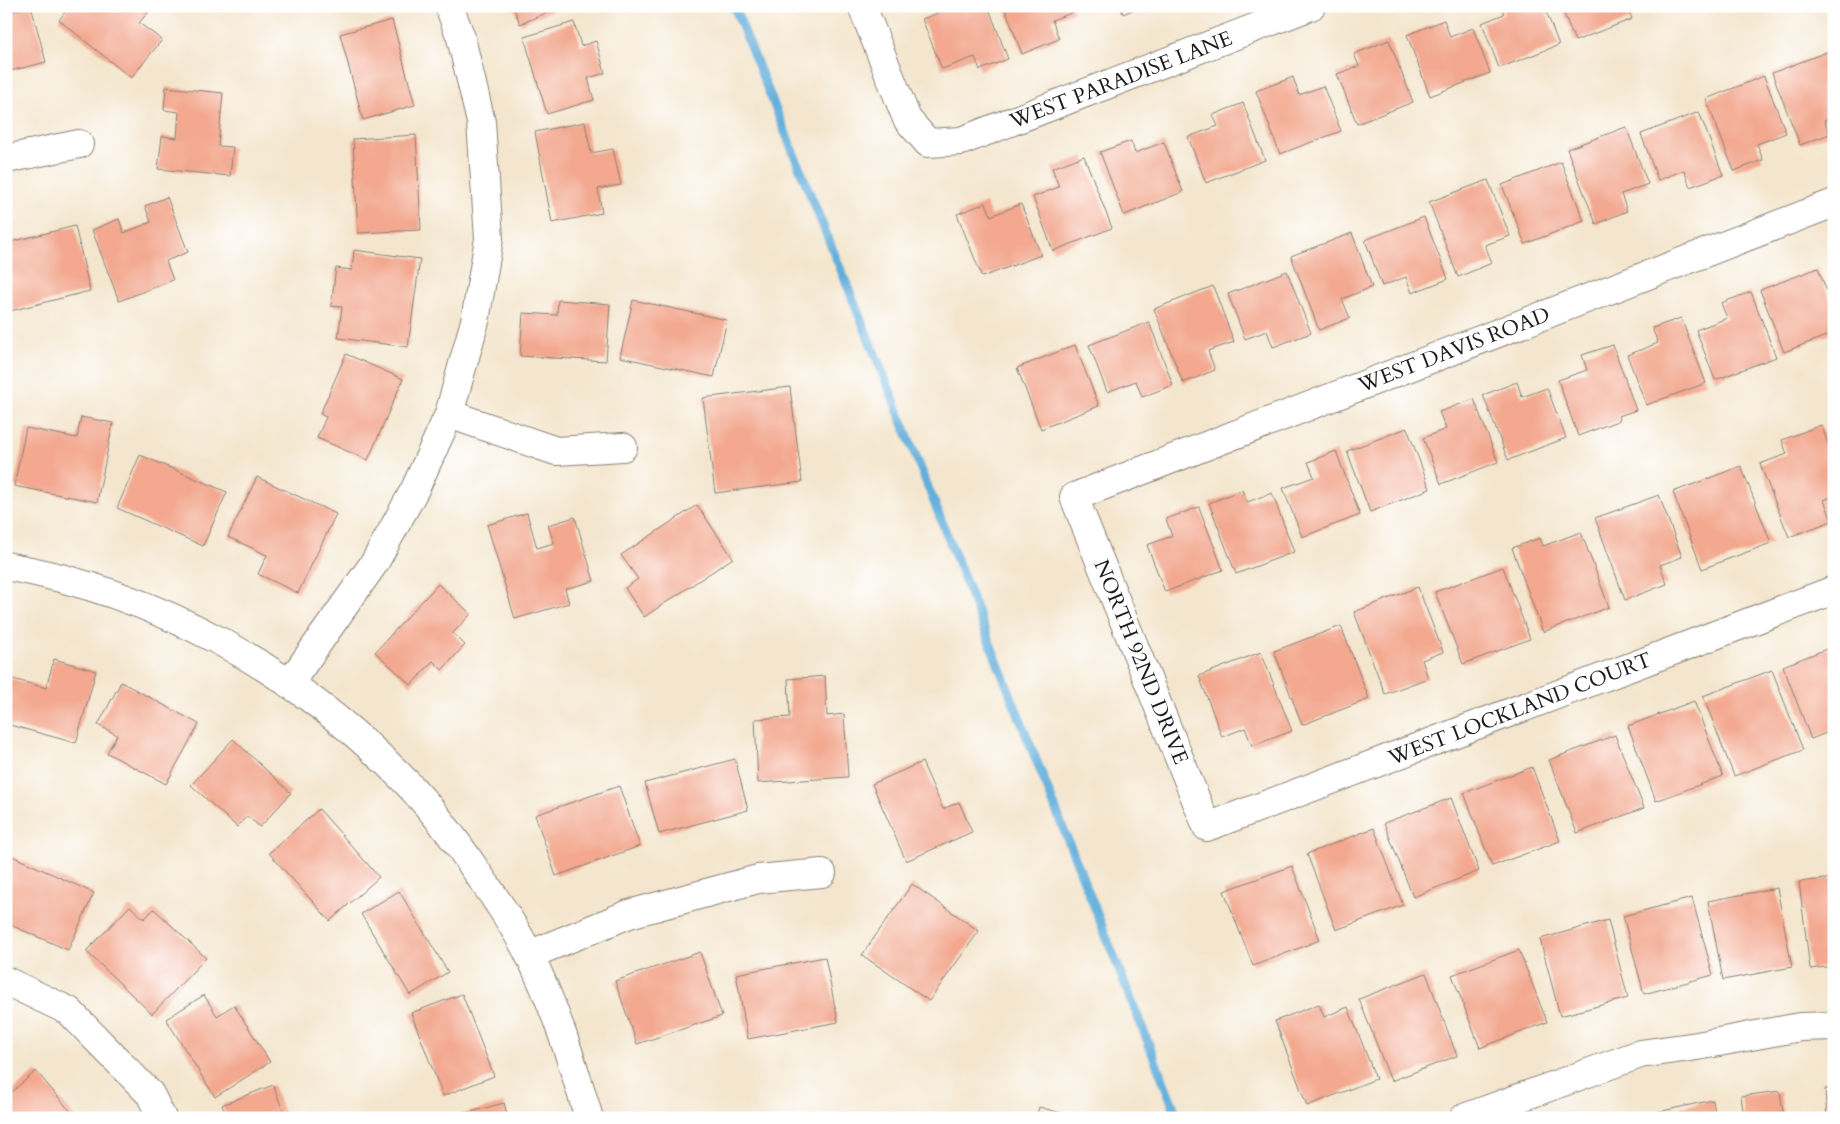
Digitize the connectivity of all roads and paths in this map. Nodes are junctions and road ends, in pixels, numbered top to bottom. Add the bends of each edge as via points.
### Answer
1 (450, 6) edge
2 (862, 6) edge
3 (1311, 6) edge
4 (79, 144) dead end
5 (6, 159) edge
6 (1834, 203) edge
7 (449, 414) junction
8 (624, 447) dead end
9 (1074, 498) joint
10 (6, 566) edge
11 (1834, 590) edge
12 (289, 684) junction
13 (1207, 827) joint
14 (822, 873) dead end
15 (529, 954) junction
16 (6, 981) edge
17 (1834, 1026) edge
18 (162, 1118) edge
19 (589, 1118) edge
20 (1464, 1118) edge

1 - 7 street via 481,122 488,239 475,321
2 - 3 street, WEST PARADISE LANE via 907,119 928,143 961,141
4 - 5 street
6 - 9 street, WEST DAVIS ROAD
7 - 8 street via 556,450
7 - 12 street via 415,489 375,562
9 - 13 street, NORTH 92ND DRIVE
10 - 12 street via 122,596 230,646
11 - 13 street, WEST LOCKLAND COURT
12 - 15 street via 360,740 406,782 461,848 500,904
14 - 15 street via 758,879 628,914
15 - 19 street via 563,1032
16 - 18 street via 69,1012 150,1094
17 - 20 street via 1800,1027 1640,1054

